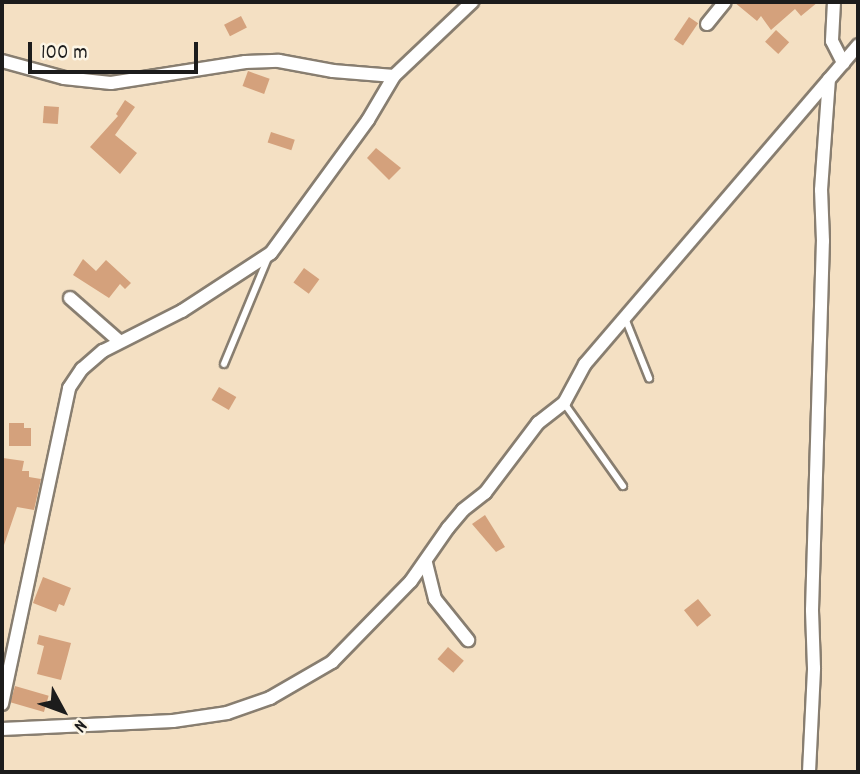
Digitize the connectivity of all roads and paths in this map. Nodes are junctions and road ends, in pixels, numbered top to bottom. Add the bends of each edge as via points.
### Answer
1 (472, 2) edge
2 (725, 2) edge
3 (834, 2) edge
4 (707, 24) dead end
5 (858, 45) edge
6 (2, 61) edge
7 (843, 63) junction
8 (394, 76) junction
9 (830, 79) junction
10 (271, 253) junction
11 (70, 298) dead end
12 (625, 318) junction
13 (119, 341) junction
14 (224, 364) dead end
15 (649, 378) dead end
16 (564, 403) junction
17 (623, 486) dead end
18 (426, 563) junction
19 (468, 640) dead end
20 (2, 704) edge
21 (2, 729) edge
22 (809, 772) edge

1 - 8 street
2 - 4 street
3 - 7 street via 832,41
5 - 7 street
6 - 8 street via 64,78 111,83 279,61
7 - 9 street
8 - 10 street via 368,120
9 - 12 street
9 - 22 street via 821,190
10 - 13 street via 182,311
10 - 14 lane
11 - 13 street
12 - 15 lane
12 - 16 street via 585,364
13 - 20 street via 82,369 69,388
16 - 17 lane
16 - 18 street via 538,423 485,494 457,516
18 - 19 street via 435,599
18 - 21 street via 332,662 257,704 190,719

